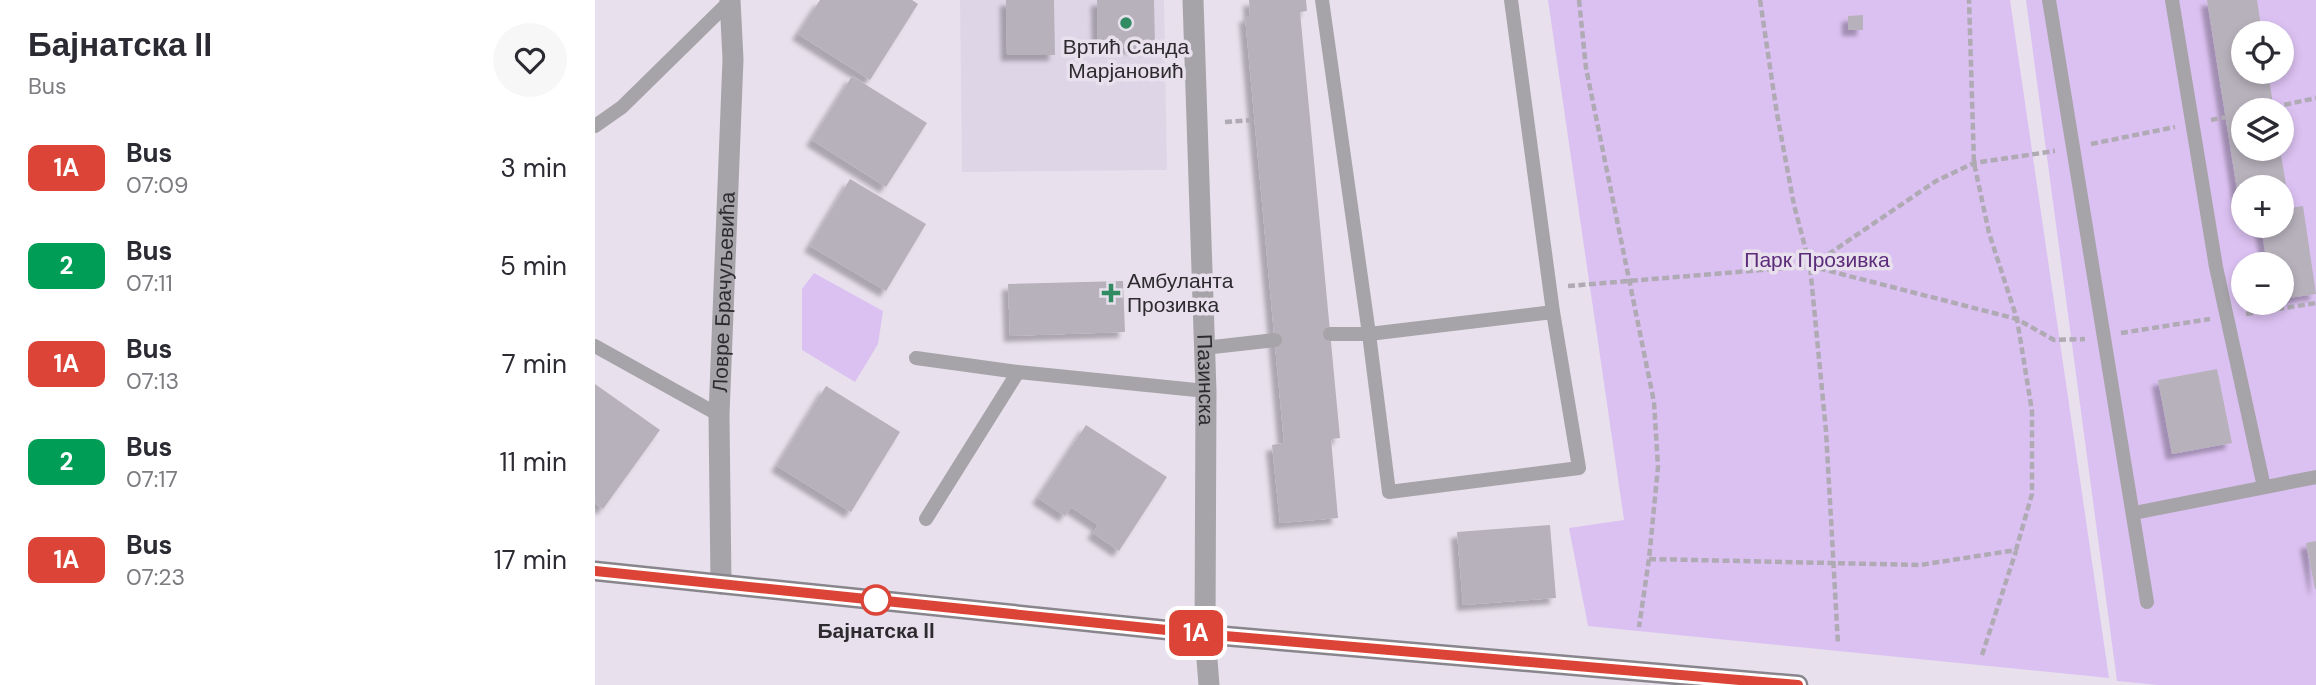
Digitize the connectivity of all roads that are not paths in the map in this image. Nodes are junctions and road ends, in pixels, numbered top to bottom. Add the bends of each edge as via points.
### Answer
1 (1193, 0) edge
2 (1322, 0) edge
3 (1511, 0) edge
4 (2049, 0) edge
5 (2172, 0) edge
6 (730, 1) edge
7 (595, 126) edge
8 (1553, 312) junction
9 (1330, 334) dead end
10 (1369, 334) junction
11 (1275, 340) dead end
12 (595, 346) edge
13 (1205, 348) junction
14 (916, 358) dead end
15 (1018, 372) junction
16 (1206, 391) junction
17 (719, 415) junction
18 (2316, 477) edge
19 (2264, 487) junction
20 (2134, 513) junction
21 (926, 519) dead end
22 (595, 570) edge
23 (721, 584) junction
24 (2147, 602) dead end
25 (1205, 634) junction
26 (1209, 685) edge
27 (1798, 685) edge

1 - 13 street, Пазинска
2 - 10 lane
3 - 8 lane
4 - 20 lane
5 - 19 lane via 2216,267
6 - 7 lane via 622,107
6 - 17 street, Ловре Брачуљевића via 733,59
8 - 10 lane
8 - 10 lane via 1579,468 1388,492
9 - 10 lane
11 - 13 lane
12 - 17 lane
13 - 16 street, Пазинска
14 - 15 lane
15 - 16 lane
15 - 21 lane
16 - 25 street, Пазинска
17 - 23 street, Ловре Брачуљевића
18 - 19 lane
19 - 20 lane
20 - 24 lane
22 - 23 main road
23 - 25 main road
25 - 26 street, Пазинска
25 - 27 main road

